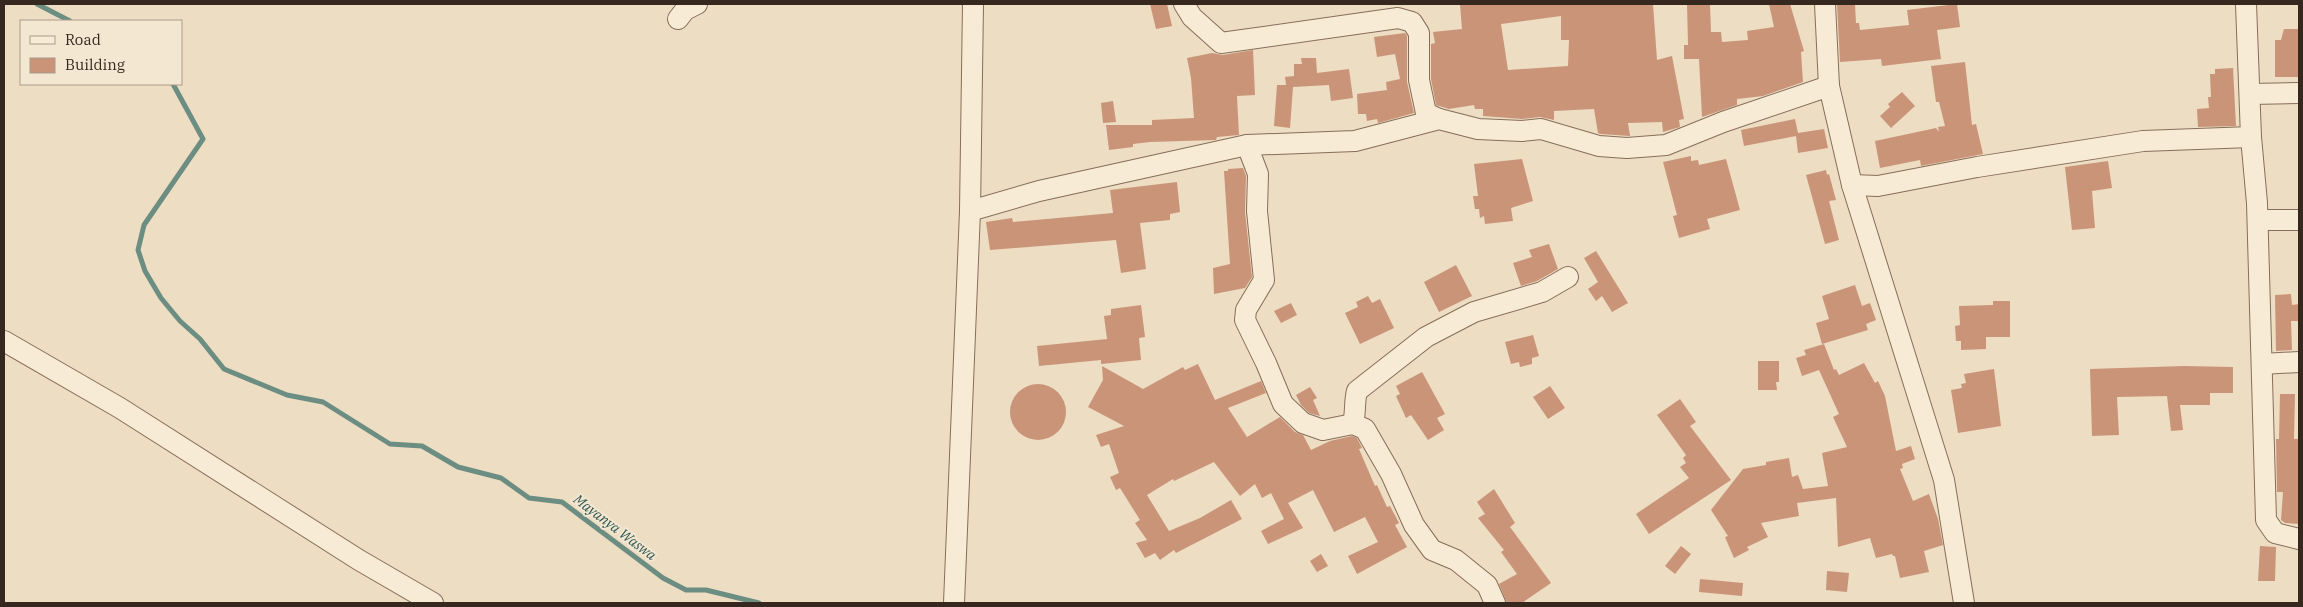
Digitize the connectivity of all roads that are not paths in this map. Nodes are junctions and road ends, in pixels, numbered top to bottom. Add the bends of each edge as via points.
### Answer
1 (697, 4) edge
2 (974, 4) edge
3 (1184, 4) edge
4 (1825, 4) edge
5 (2246, 4) edge
6 (678, 19) dead end
7 (1829, 86) junction
8 (2299, 93) edge
9 (2250, 94) junction
10 (1440, 119) junction
11 (2251, 138) junction
12 (1247, 145) junction
13 (1852, 185) junction
14 (970, 211) junction
15 (2258, 220) junction
16 (2299, 220) edge
17 (1568, 277) dead end
18 (4, 341) edge
19 (2299, 362) edge
20 (2262, 364) junction
21 (1353, 424) junction
22 (2299, 539) edge
23 (433, 603) edge
24 (954, 603) edge
25 (1496, 603) edge
26 (1964, 603) edge

1 - 6 street via 685,10
2 - 14 street
3 - 10 street via 1192,17 1222,43 1398,18 1412,22 1420,33 1420,80 1426,114
4 - 7 street
5 - 9 street
7 - 10 street via 1656,146 1600,146 1541,129 1478,129
7 - 13 street
8 - 9 street
9 - 11 street
10 - 12 street via 1355,141
11 - 13 street via 2142,141 1878,186
11 - 15 street
12 - 14 street via 1039,191
12 - 21 street via 1258,174 1257,211 1264,280 1246,310 1245,320 1283,404 1303,423 1323,430
13 - 26 street via 1944,480
14 - 24 street
15 - 16 street
15 - 20 street
17 - 21 street via 1542,292 1474,312 1426,337 1357,391
18 - 23 street via 120,408 359,560
19 - 20 street
20 - 22 street via 2266,520 2275,532
21 - 25 street via 1365,430 1391,474 1414,525 1432,550 1456,560 1487,585

